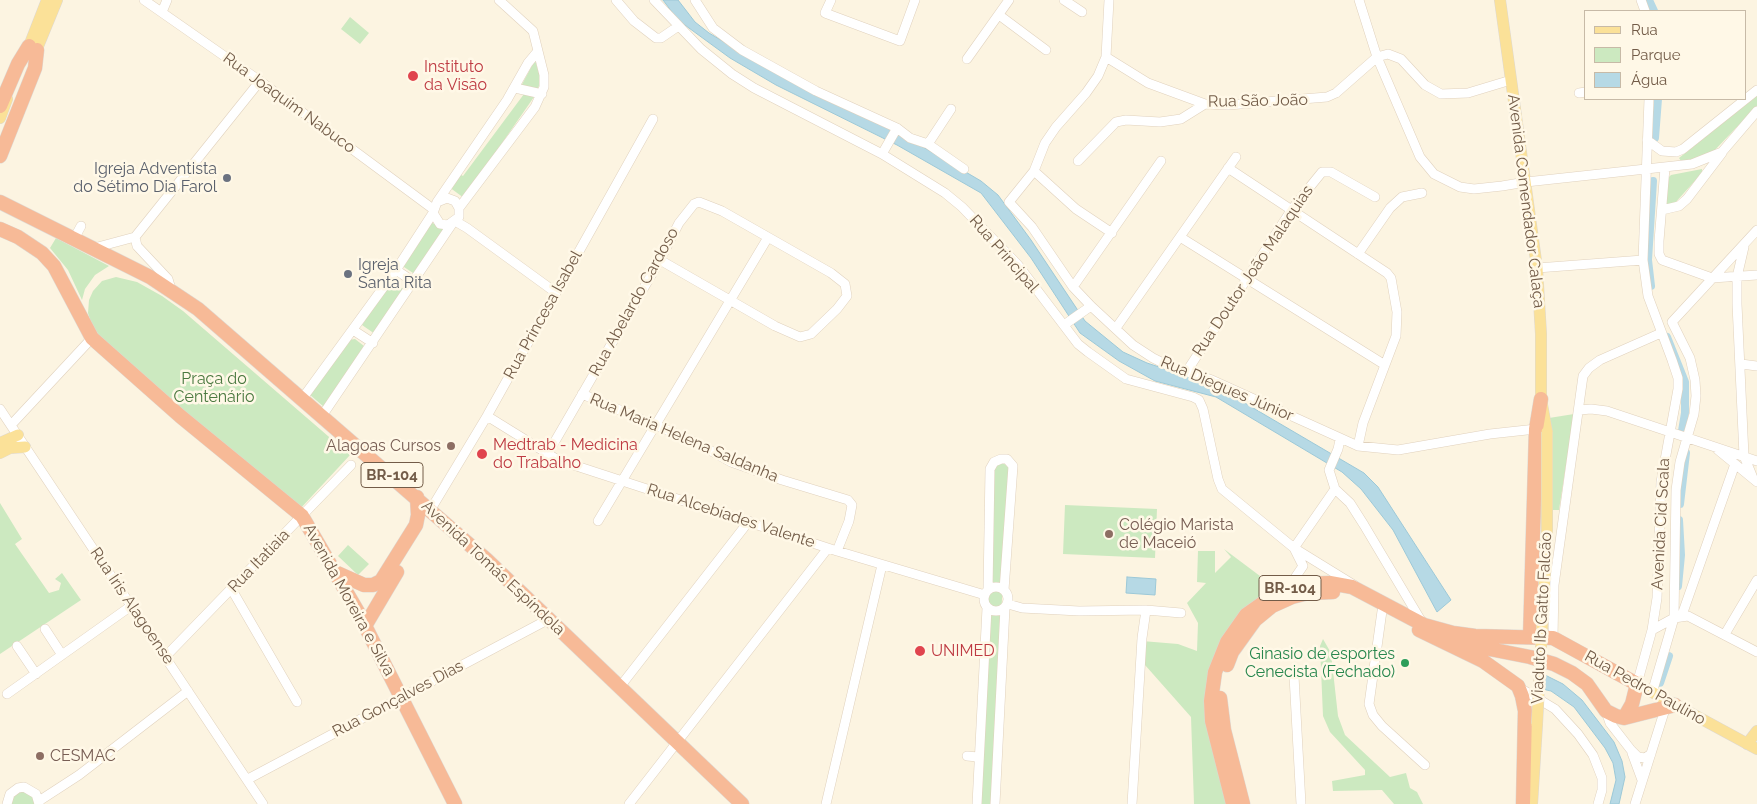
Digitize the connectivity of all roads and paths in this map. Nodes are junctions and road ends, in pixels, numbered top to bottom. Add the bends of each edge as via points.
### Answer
1 (47, 0) edge
2 (57, 0) edge
3 (144, 0) edge
4 (167, 0) edge
5 (499, 0) edge
6 (616, 0) edge
7 (654, 0) edge
8 (695, 0) edge
9 (831, 0) edge
10 (915, 0) edge
11 (1009, 0) edge
12 (1064, 0) edge
13 (1108, 0) edge
14 (1359, 0) edge
15 (1500, 0) edge
16 (162, 12) junction
17 (1082, 12) dead end
18 (999, 15) junction
19 (677, 27) junction
20 (33, 48) junction
21 (1046, 50) dead end
22 (538, 51) junction
23 (1106, 57) junction
24 (1376, 57) junction
25 (967, 59) dead end
26 (1510, 80) junction
27 (260, 82) junction
28 (515, 88) junction
29 (1757, 90) edge
30 (542, 94) junction
31 (1747, 98) edge
32 (1649, 100) edge
33 (1744, 100) edge
34 (1205, 104) junction
35 (0, 106) edge
36 (951, 110) dead end
37 (1757, 111) edge
38 (0, 118) edge
39 (653, 119) dead end
40 (897, 129) junction
41 (0, 138) edge
42 (1647, 140) junction
43 (928, 144) junction
44 (1722, 152) junction
45 (882, 154) junction
46 (0, 156) edge
47 (1236, 157) dead end
48 (1078, 161) dead end
49 (1161, 161) dead end
50 (1228, 168) junction
51 (1665, 168) junction
52 (964, 169) dead end
53 (1645, 170) junction
54 (1034, 171) junction
55 (1526, 186) junction
56 (1422, 193) dead end
57 (1375, 197) dead end
58 (0, 202) edge
59 (434, 208) junction
60 (1292, 209) junction
61 (1662, 210) junction
62 (456, 217) junction
63 (81, 226) dead end
64 (0, 229) edge
65 (1757, 230) edge
66 (1112, 233) junction
67 (135, 237) junction
68 (1180, 237) junction
69 (768, 239) junction
70 (74, 240) junction
71 (1744, 244) junction
72 (94, 248) junction
73 (1358, 254) junction
74 (660, 260) junction
75 (1643, 260) junction
76 (1537, 268) junction
77 (396, 270) junction
78 (1757, 275) edge
79 (1737, 277) junction
80 (1246, 278) junction
81 (1712, 278) junction
82 (414, 282) junction
83 (1073, 287) junction
84 (170, 288) junction
85 (555, 292) junction
86 (730, 300) junction
87 (1091, 306) junction
88 (1066, 323) junction
89 (1116, 328) junction
90 (353, 330) junction
91 (1661, 333) junction
92 (92, 338) junction
93 (373, 343) junction
94 (1742, 364) junction
95 (1386, 365) junction
96 (1757, 366) edge
97 (1187, 371) junction
98 (582, 394) junction
99 (302, 399) junction
100 (1541, 399) joint
101 (0, 408) edge
102 (1580, 410) junction
103 (322, 416) junction
104 (487, 416) junction
105 (656, 425) junction
106 (14, 430) junction
107 (1541, 431) junction
108 (1670, 433) junction
109 (1686, 438) junction
110 (1340, 440) junction
111 (0, 442) edge
112 (1358, 446) junction
113 (25, 447) junction
114 (1716, 448) junction
115 (0, 453) edge
116 (547, 455) junction
117 (1744, 456) junction
118 (1757, 461) edge
119 (1735, 464) junction
120 (352, 465) dead end
121 (623, 480) junction
122 (1755, 480) edge
123 (1335, 489) junction
124 (416, 497) junction
125 (431, 509) junction
126 (302, 516) junction
127 (442, 520) junction
128 (598, 521) dead end
129 (749, 521) junction
130 (1294, 548) junction
131 (832, 549) junction
132 (882, 565) junction
133 (334, 572) junction
134 (1757, 580) edge
135 (364, 585) junction
136 (1554, 585) junction
137 (1531, 586) junction
138 (1287, 588) junction
139 (232, 590) junction
140 (1004, 590) junction
141 (987, 592) junction
142 (1364, 593) junction
143 (379, 600) junction
144 (131, 606) junction
145 (1006, 606) junction
146 (987, 608) junction
147 (1146, 610) junction
148 (1382, 611) junction
149 (1181, 613) dead end
150 (1678, 617) junction
151 (548, 619) junction
152 (1424, 625) junction
153 (365, 626) junction
154 (45, 629) dead end
155 (1652, 630) junction
156 (1726, 634) junction
157 (1530, 637) junction
158 (1553, 638) junction
159 (1441, 641) junction
160 (17, 646) dead end
161 (1757, 652) edge
162 (62, 655) junction
163 (166, 656) junction
164 (36, 674) junction
165 (1294, 676) dead end
166 (1637, 684) junction
167 (1518, 686) junction
168 (619, 688) junction
169 (188, 691) junction
170 (1652, 693) junction
171 (7, 694) dead end
172 (402, 698) junction
173 (297, 702) dead end
174 (1670, 706) junction
175 (1606, 711) junction
176 (1624, 718) junction
177 (1757, 731) edge
178 (678, 743) junction
179 (1752, 747) edge
180 (1631, 750) junction
181 (1651, 754) junction
182 (967, 756) dead end
183 (978, 757) junction
184 (1425, 765) dead end
185 (248, 779) junction
186 (1642, 780) junction
187 (5, 801) edge
188 (39, 802) edge
189 (263, 804) edge
190 (455, 804) edge
191 (629, 804) edge
192 (742, 804) edge
193 (826, 804) edge
194 (977, 804) edge
195 (995, 804) edge
196 (1132, 804) edge
197 (1233, 804) edge
198 (1243, 804) edge
199 (1301, 804) edge
200 (1523, 804) edge
201 (1532, 804) edge
202 (1598, 804) edge
203 (1635, 804) edge

1 - 20 main road
2 - 20 main road
3 - 16 street, Rua Joaquim Nabuco
4 - 16 street
5 - 22 street via 533,30
6 - 19 street via 634,21 656,38
7 - 19 street, Rua Principal
8 - 40 street via 713,28 736,47 791,78
9 - 10 street via 825,14 900,41
11 - 18 street
12 - 17 street
13 - 23 street
14 - 24 street
15 - 26 main road, Avenida Comendador Calaça
16 - 27 street, Rua Joaquim Nabuco
18 - 21 street
18 - 25 street
19 - 45 street, Rua Principal via 754,88
20 - 35 highway via 18,64
20 - 38 main road
20 - 41 main road
20 - 46 highway via 35,68
22 - 28 street
22 - 30 street via 544,75
23 - 34 street, Rua São João via 1148,83
23 - 54 street via 1086,93 1045,143
24 - 26 street via 1391,54 1401,59 1425,85 1441,94 1468,93
24 - 34 street, Rua São João via 1336,93 1327,97
24 - 55 street via 1420,157 1434,174 1460,187 1474,189
26 - 55 main road, Avenida Comendador Calaça
27 - 59 street, Rua Joaquim Nabuco
27 - 67 street
28 - 30 street
28 - 59 street
29 - 31 street
30 - 62 street
32 - 42 street, Avenida Cid Scala
33 - 42 street via 1676,152 1662,151
34 - 48 street via 1180,119 1116,122
36 - 43 street
37 - 44 street
39 - 85 street, Rua Princesa Isabel
40 - 43 street
40 - 45 street
42 - 53 street, Avenida Cid Scala
43 - 52 street
44 - 51 street via 1692,164
44 - 61 street via 1687,199 1678,206
45 - 88 street, Rua Principal via 962,207
47 - 50 street
49 - 66 street
50 - 60 street
50 - 68 street
51 - 53 street
51 - 61 street
53 - 55 street
53 - 75 street, Avenida Cid Scala
54 - 66 street via 1071,205
54 - 83 street, Rua Diegues Júnior via 1009,202 1032,227
55 - 76 main road, Avenida Comendador Calaça
56 - 73 street via 1402,197 1390,208
57 - 60 street, Rua Doutor João Malaquias via 1331,172 1322,172
58 - 70 highway, Avenida Tomás Espíndola / BR-104
59 - 62 street, Rua Joaquim Nabuco via 440,224
59 - 62 street via 447,198 455,201
59 - 77 street
60 - 73 street
60 - 80 street, Rua Doutor João Malaquias
61 - 81 street via 1659,254 1666,262
62 - 82 street
62 - 85 street
63 - 70 street
64 - 92 highway, Avenida Moreira e Silva via 42,253 54,266
65 - 71 street
66 - 83 street
67 - 72 street
67 - 84 street via 137,246 168,279
68 - 80 street
68 - 89 street
69 - 74 street, Rua Abelardo Cardoso via 722,211 699,202 678,223
69 - 86 street
69 - 86 street via 831,273 845,284 847,296 811,334 803,337 794,336
70 - 72 highway, Avenida Tomás Espíndola / BR-104
71 - 79 street
71 - 81 street
72 - 84 highway, Avenida Tomás Espíndola / BR-104
73 - 95 street via 1388,273 1392,283 1398,322
74 - 86 street
74 - 98 street, Rua Abelardo Cardoso
75 - 76 street
75 - 91 street, Avenida Cid Scala via 1648,296
76 - 100 main road, Avenida Comendador Calaça
77 - 82 street
77 - 90 street
78 - 79 street
79 - 81 street
79 - 94 street
80 - 95 street
80 - 97 street, Rua Doutor João Malaquias
81 - 109 street, Avenida Cid Scala via 1672,322 1690,358 1695,380 1694,414
82 - 93 street
83 - 87 street, Rua Diegues Júnior
84 - 99 highway, Avenida Tomás Espíndola / BR-104
85 - 104 street, Rua Princesa Isabel
86 - 105 street
87 - 88 street
87 - 89 street, Rua Diegues Júnior
88 - 130 street, Rua Principal via 1088,352 1119,375 1199,400 1222,489
89 - 97 street, Rua Diegues Júnior via 1153,358
90 - 93 street
90 - 99 street
91 - 102 street via 1588,368 1582,381
91 - 108 street, Avenida Cid Scala via 1678,378
92 - 106 street
92 - 126 highway, Avenida Moreira e Silva via 180,416
93 - 103 street
94 - 96 street
94 - 117 street
95 - 112 street via 1363,423
97 - 110 street, Rua Diegues Júnior via 1268,404
98 - 105 street, Rua Maria Helena Saldanha
98 - 116 street, Rua Abelardo Cardoso
99 - 103 highway, Avenida Tomás Espíndola / BR-104
100 - 107 highway
101 - 106 street, Rua Íris Alagoense
102 - 108 street via 1608,411
102 - 136 street
103 - 124 highway, Avenida Tomás Espíndola / BR-104
104 - 116 street, Rua Alcebíades Valente
104 - 125 street, Rua Princesa Isabel
105 - 121 street
105 - 131 street, Rua Maria Helena Saldanha via 731,462 848,500 852,505 849,521
106 - 111 main road
106 - 113 street, Rua Íris Alagoense
107 - 112 street, Rua Diegues Júnior via 1490,434 1398,450
107 - 137 highway
107 - 201 main road, Viaduto Ib Gatto Falcão, bridge via 1547,534
108 - 109 street
108 - 155 street, Avenida Cid Scala via 1661,482 1657,598
109 - 114 street
109 - 150 street, Avenida Cid Scala via 1676,490
110 - 112 street, Rua Diegues Júnior
110 - 123 street via 1328,470
113 - 115 main road via 10,448
113 - 144 street, Rua Íris Alagoense
114 - 117 street
114 - 119 street
116 - 121 street, Rua Alcebíades Valente
117 - 118 street
117 - 122 street
119 - 122 street
119 - 150 street
120 - 126 street, Rua Itatiaia
121 - 128 street
121 - 129 street, Rua Alcebíades Valente
123 - 130 street
123 - 152 street via 1350,503
124 - 125 highway, Avenida Tomás Espíndola / BR-104
124 - 135 highway via 416,525 387,574 374,584
125 - 127 highway, Avenida Tomás Espíndola / BR-104
126 - 133 highway, Avenida Moreira e Silva
126 - 139 street, Rua Itatiaia
127 - 143 highway via 429,522 420,530
127 - 151 highway, Avenida Tomás Espíndola / BR-104
129 - 131 street, Rua Alcebíades Valente
129 - 168 street
130 - 138 street via 1302,566
130 - 142 street, Rua Principal via 1336,572
131 - 132 street, Rua Alcebíades Valente
131 - 178 street, Rua Maria Helena Saldanha
132 - 141 street, Rua Alcebíades Valente
132 - 193 street
133 - 135 highway
133 - 153 highway, Avenida Moreira e Silva
134 - 156 street
135 - 143 highway
136 - 137 street
136 - 158 street
137 - 157 highway
138 - 142 highway, BR-104 via 1330,583
138 - 197 highway, BR-104 via 1246,615 1227,642 1215,672 1212,720
139 - 163 street, Rua Itatiaia
139 - 173 street
140 - 141 street via 996,587
140 - 141 street via 1013,466 1007,459 994,462 990,469
140 - 145 street
141 - 146 street via 984,602
142 - 152 highway, BR-104
143 - 153 highway
144 - 162 street
144 - 163 street, Rua Íris Alagoense
145 - 146 street via 999,611
145 - 147 street via 1079,611
145 - 195 street
146 - 183 street
147 - 149 street
147 - 196 street
148 - 159 highway, BR-104
148 - 184 street via 1369,704 1373,716 1382,726
148 - 198 highway, BR-104 via 1329,591 1308,593 1272,606 1254,620 1241,637 1224,673 1220,701
150 - 155 street
150 - 156 street via 1694,618
150 - 170 street, Avenida Cid Scala
151 - 168 highway, Avenida Tomás Espíndola / BR-104
151 - 172 street, Rua Gonçalves Dias
152 - 157 highway, BR-104 via 1475,636
153 - 172 highway, Avenida Moreira e Silva
154 - 162 street
155 - 166 street, Avenida Cid Scala
156 - 161 street
157 - 158 highway, Rua Pedro Paulino / BR-104
158 - 166 highway, Rua Pedro Paulino / BR-104
159 - 167 highway, BR-104 via 1483,661
159 - 175 highway via 1554,664 1587,684
160 - 164 street
162 - 164 street
163 - 169 street, Rua Íris Alagoense
164 - 171 street
165 - 199 street
166 - 170 main road, Rua Pedro Paulino
166 - 176 highway
167 - 200 highway via 1525,711
167 - 202 street, BR-104 via 1554,709 1593,755 1602,778
168 - 178 highway, Avenida Tomás Espíndola / BR-104
169 - 185 street, Rua Íris Alagoense
169 - 188 street via 80,775
170 - 174 main road, Rua Pedro Paulino
172 - 185 street, Rua Gonçalves Dias
172 - 190 highway, Avenida Moreira e Silva
174 - 176 highway
174 - 179 main road, Rua Pedro Paulino
174 - 181 street
175 - 176 highway
175 - 180 street via 1610,723
177 - 179 main road
178 - 191 street, Rua Maria Helena Saldanha
178 - 192 highway, Avenida Tomás Espíndola / BR-104
180 - 181 street via 1638,757 1645,758
180 - 186 street
181 - 186 street
182 - 183 street
183 - 194 street
185 - 189 street, Rua Íris Alagoense
186 - 203 street
187 - 188 street via 14,790 24,787 36,794

